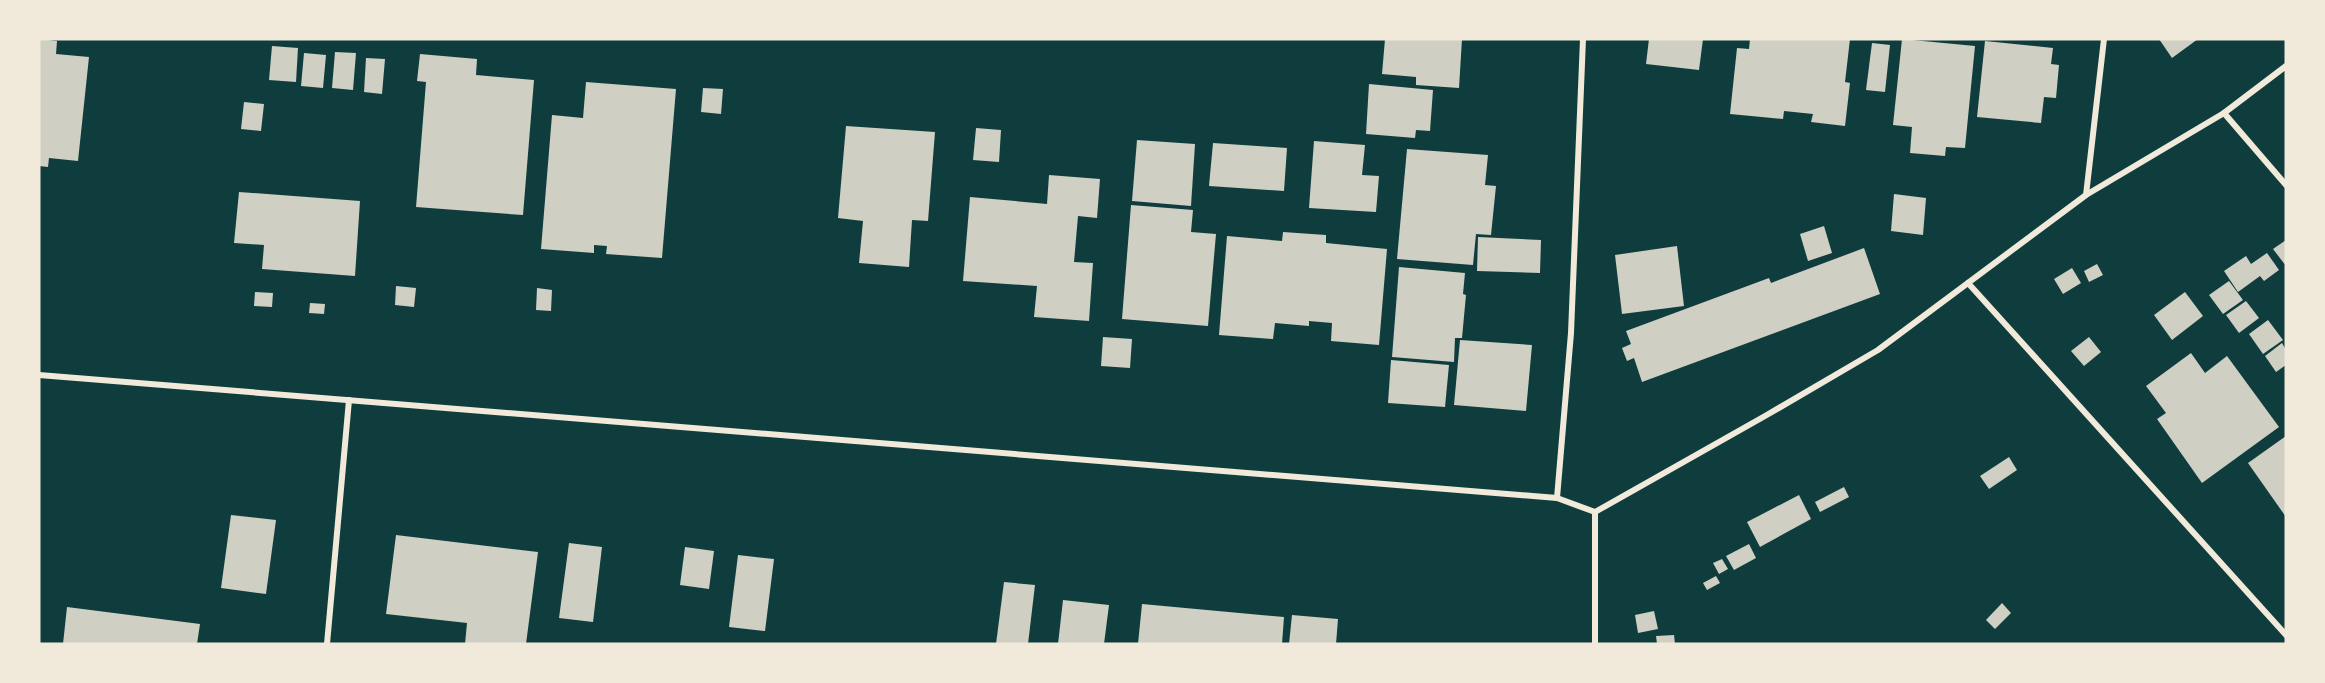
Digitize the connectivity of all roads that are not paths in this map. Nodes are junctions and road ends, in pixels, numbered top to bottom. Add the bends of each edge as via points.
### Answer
1 (1583, 39) edge
2 (2104, 39) edge
3 (2286, 66) edge
4 (2224, 113) junction
5 (2286, 185) edge
6 (2086, 195) junction
7 (1968, 283) junction
8 (39, 375) edge
9 (349, 400) junction
10 (1557, 498) junction
11 (1594, 512) junction
12 (2286, 635) edge
13 (327, 644) edge
14 (1595, 644) edge

1 - 10 street via 1571,333
2 - 6 street
3 - 4 street
4 - 5 street
4 - 6 street
6 - 7 street
7 - 11 street via 1878,350
7 - 12 street
8 - 9 street
9 - 10 street
9 - 13 street
10 - 11 street
11 - 14 street

